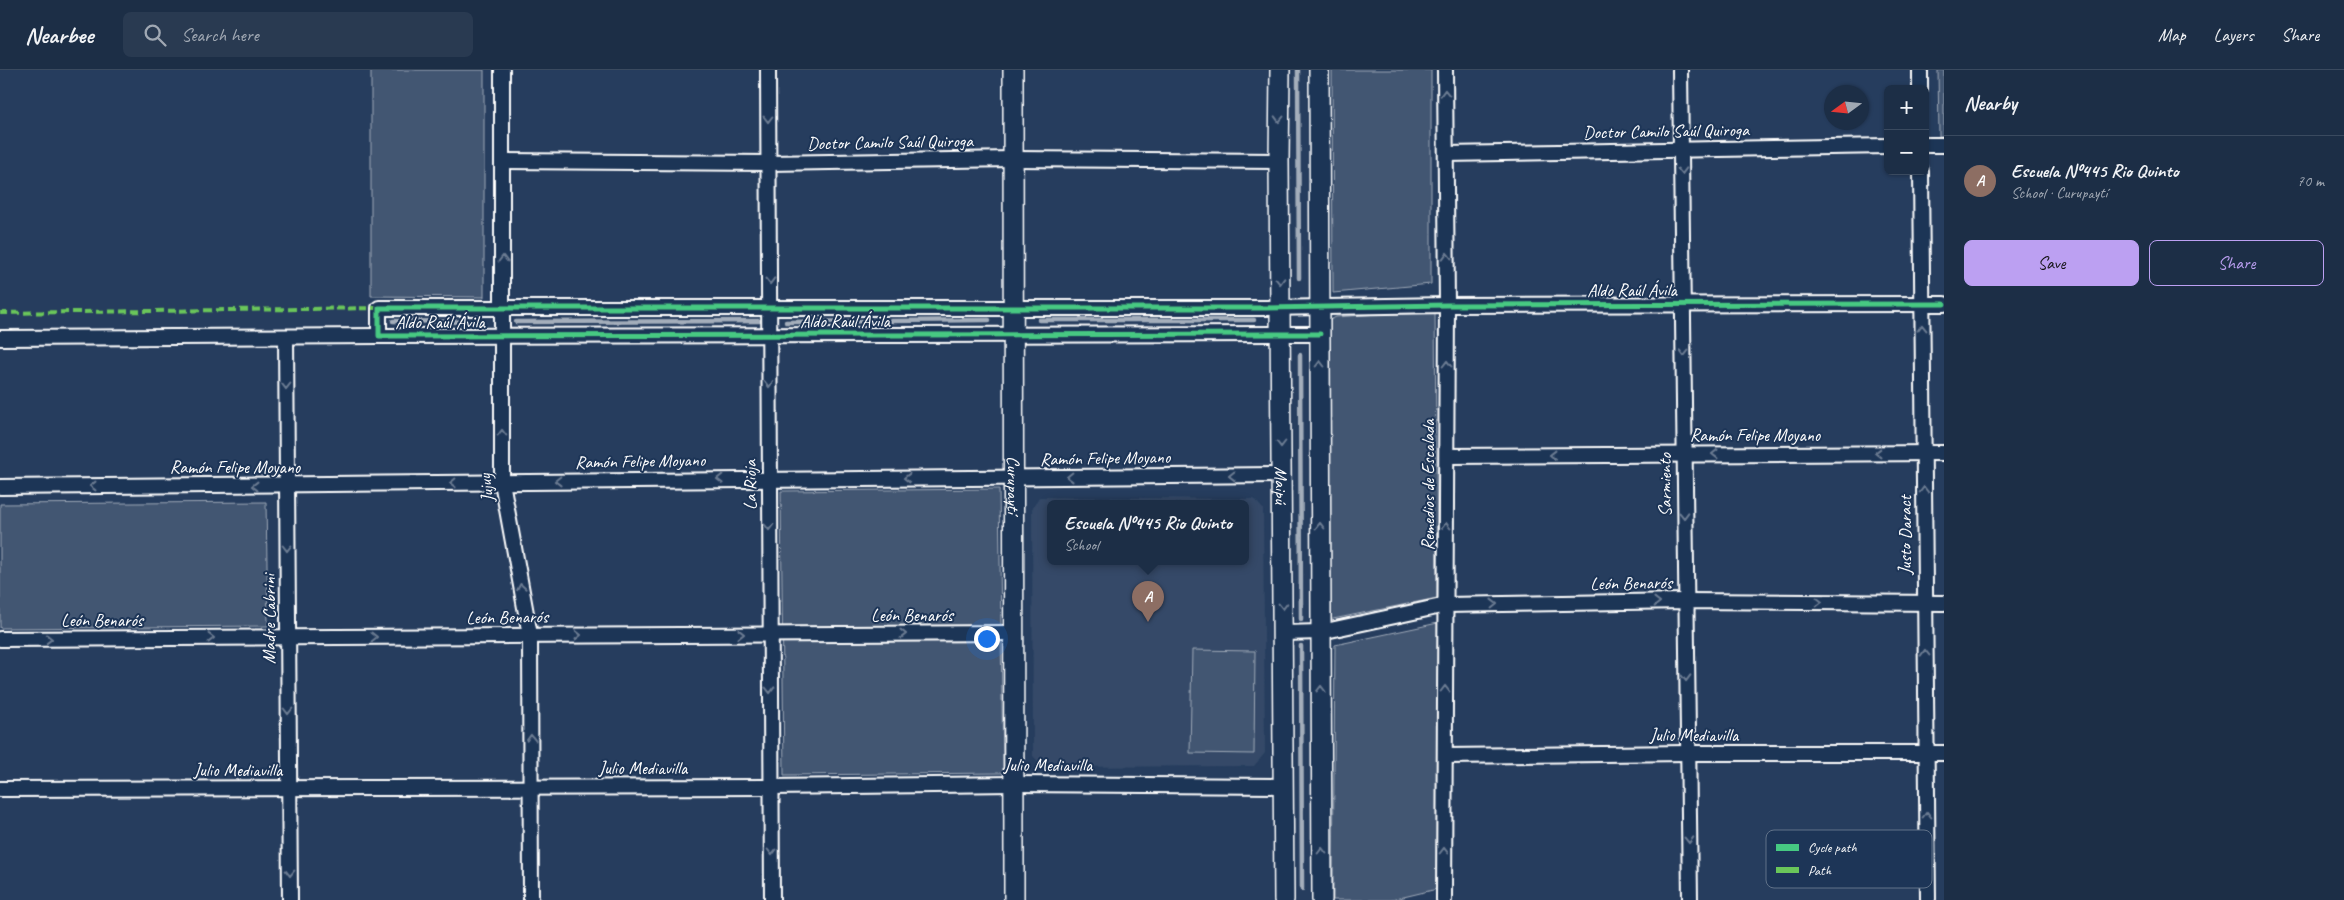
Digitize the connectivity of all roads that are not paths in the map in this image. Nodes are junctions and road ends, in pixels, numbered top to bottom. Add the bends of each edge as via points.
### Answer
1 (502, 70) edge
2 (768, 70) edge
3 (1013, 70) edge
4 (1280, 70) edge
5 (1319, 70) edge
6 (1445, 70) edge
7 (1680, 70) edge
8 (1920, 70) edge
9 (1920, 85) edge
10 (1929, 145) edge
11 (1944, 145) edge
12 (1884, 146) edge
13 (1682, 150) junction
14 (1446, 154) junction
15 (1013, 159) junction
16 (502, 161) junction
17 (1279, 161) junction
18 (768, 163) junction
19 (1921, 175) edge
20 (1685, 304) junction
21 (1922, 304) junction
22 (1944, 304) edge
23 (1447, 305) junction
24 (1014, 307) junction
25 (1320, 307) junction
26 (502, 308) junction
27 (1280, 308) junction
28 (770, 309) junction
29 (1014, 334) junction
30 (1281, 334) junction
31 (1320, 334) junction
32 (503, 335) junction
33 (379, 336) junction
34 (769, 336) junction
35 (286, 337) junction
36 (0, 338) edge
37 (1924, 453) junction
38 (1944, 453) edge
39 (1683, 454) junction
40 (1447, 456) junction
41 (1281, 475) junction
42 (769, 478) junction
43 (1013, 478) junction
44 (502, 482) junction
45 (287, 486) junction
46 (0, 487) edge
47 (1685, 601) junction
48 (1944, 603) edge
49 (1924, 604) junction
50 (1446, 605) junction
51 (1321, 632) junction
52 (1014, 633) junction
53 (1283, 633) junction
54 (770, 634) junction
55 (530, 635) junction
56 (288, 638) junction
57 (0, 639) edge
58 (1687, 753) junction
59 (1944, 753) edge
60 (1927, 754) junction
61 (1445, 756) junction
62 (1014, 784) junction
63 (1285, 786) junction
64 (531, 787) junction
65 (771, 788) junction
66 (0, 789) edge
67 (289, 789) junction
68 (1928, 830) edge
69 (1690, 899) edge
70 (290, 900) edge
71 (531, 900) edge
72 (772, 900) edge
73 (1014, 900) edge
74 (1284, 900) edge
75 (1322, 900) edge
76 (1444, 900) edge

1 - 16 street, Jujuy
2 -> 18 street, La Rioja
3 - 15 street, Curupaytí
4 -> 17 street, Maipú
5 - 25 street
14 -> 6 street, Remedios de Escalada
7 - 13 street, Sarmiento
8 - 9 street
10 - 11 street
12 - 13 street, Doctor Camilo Saúl Quiroga
13 - 14 street, Doctor Camilo Saúl Quiroga
13 -> 20 street, Sarmiento
23 -> 14 street, Remedios de Escalada
15 - 17 street, Doctor Camilo Saúl Quiroga
15 - 18 street, Doctor Camilo Saúl Quiroga
15 - 24 street, Curupaytí
16 - 18 street, Doctor Camilo Saúl Quiroga
26 -> 16 street, Jujuy
17 -> 27 street, Maipú
18 -> 28 street, La Rioja
19 - 21 street, Justo Daract
20 - 21 street, Aldo Raúl Ávila
20 - 23 street, Aldo Raúl Ávila
20 -> 39 street, Sarmiento
21 - 22 street, Aldo Raúl Ávila
37 -> 21 street, Justo Daract
23 - 25 street, Aldo Raúl Ávila
40 -> 23 street, Remedios de Escalada
24 - 27 street, Aldo Raúl Ávila
24 - 28 street, Aldo Raúl Ávila
24 - 29 street, Curupaytí
25 - 27 street, Aldo Raúl Ávila
25 - 31 street
26 - 28 street, Aldo Raúl Ávila
26 - 32 street, Jujuy
26 - 33 street, Aldo Raúl Ávila via 379,308
27 - 30 street, Maipú
28 - 34 street, La Rioja
29 - 30 street, Aldo Raúl Ávila
29 - 34 street, Aldo Raúl Ávila
29 - 43 street, Curupaytí
30 - 31 street, Aldo Raúl Ávila
30 -> 41 street, Maipú
51 -> 31 street
32 - 33 street, Aldo Raúl Ávila
32 - 34 street, Aldo Raúl Ávila
44 -> 32 street, Jujuy
33 - 35 street
34 -> 42 street, La Rioja
35 - 36 street
35 -> 45 street, Madre Cabrini
37 - 38 street, Ramón Felipe Moyano
37 -> 39 street, Ramón Felipe Moyano
49 -> 37 street, Justo Daract
39 -> 40 street, Ramón Felipe Moyano
39 -> 47 street, Sarmiento
50 -> 40 street, Remedios de Escalada
41 -> 43 street, Ramón Felipe Moyano
41 -> 53 street, Maipú
43 -> 42 street, Ramón Felipe Moyano
42 -> 44 street, Ramón Felipe Moyano
42 -> 54 street, La Rioja
43 - 52 street, Curupaytí
44 -> 45 street, Ramón Felipe Moyano
55 -> 44 street, Jujuy
45 -> 46 street, Ramón Felipe Moyano
45 -> 56 street, Madre Cabrini
47 -> 49 street, León Benarós
50 -> 47 street, León Benarós
47 -> 58 street, Sarmiento
48 - 49 street, León Benarós
60 -> 49 street, Justo Daract
50 - 51 street, León Benarós
61 -> 50 street, Remedios de Escalada
51 - 53 street, León Benarós
75 -> 51 street
54 -> 52 street, León Benarós
52 - 62 street, Curupaytí
53 - 63 street, Maipú
55 -> 54 street, León Benarós
54 -> 65 street, La Rioja
56 -> 55 street, León Benarós
64 -> 55 street, Jujuy
57 -> 56 street, León Benarós
56 -> 67 street, Madre Cabrini
58 - 60 street, Julio Mediavilla
58 - 61 street, Julio Mediavilla
58 -> 69 street, Sarmiento
59 - 60 street, Julio Mediavilla
68 -> 60 street, Justo Daract
76 -> 61 street, Remedios de Escalada
62 - 63 street, Julio Mediavilla
62 - 65 street, Julio Mediavilla
62 - 73 street, Curupaytí
63 - 74 street, Maipú
64 - 65 street, Julio Mediavilla
64 - 67 street, Julio Mediavilla
64 - 71 street, Jujuy
65 -> 72 street, La Rioja
66 - 67 street, Julio Mediavilla
67 -> 70 street, Madre Cabrini

